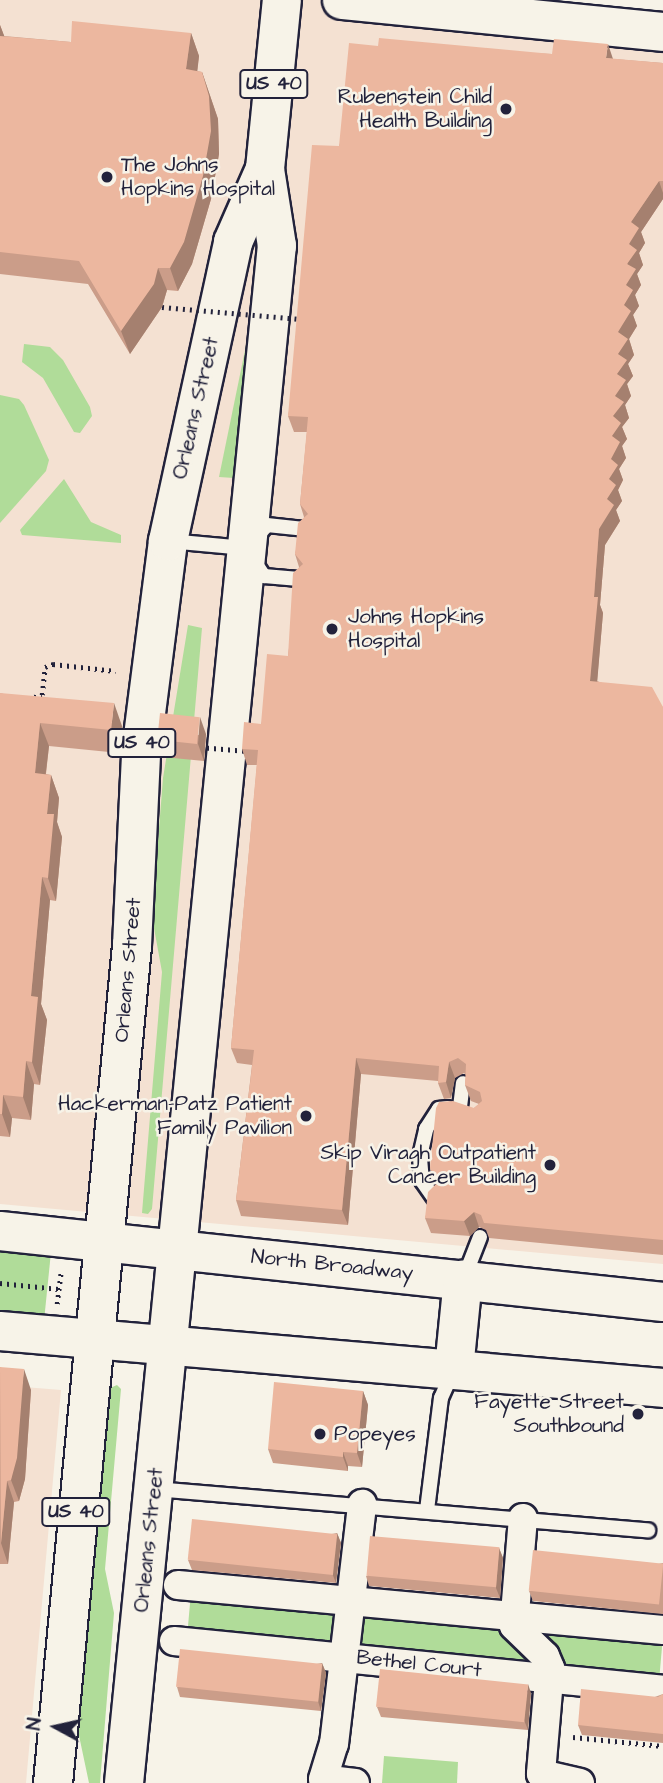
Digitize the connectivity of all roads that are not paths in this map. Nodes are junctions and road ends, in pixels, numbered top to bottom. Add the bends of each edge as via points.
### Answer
1 (282, 0) edge
2 (342, 0) edge
3 (663, 32) edge
4 (265, 169) junction
5 (304, 529) edge
6 (167, 541) junction
7 (245, 548) junction
8 (299, 579) edge
9 (463, 1083) edge
10 (460, 1107) junction
11 (479, 1114) edge
12 (434, 1198) edge
13 (0, 1231) edge
14 (480, 1237) edge
15 (101, 1241) junction
16 (175, 1247) junction
17 (463, 1279) junction
18 (663, 1302) edge
19 (0, 1331) edge
20 (92, 1338) junction
21 (167, 1343) junction
22 (454, 1369) junction
23 (663, 1388) edge
24 (154, 1489) junction
25 (362, 1504) junction
26 (427, 1510) junction
27 (523, 1518) junction
28 (648, 1530) dead end
29 (178, 1585) dead end
30 (351, 1601) junction
31 (515, 1616) junction
32 (663, 1630) edge
33 (174, 1641) dead end
34 (345, 1656) junction
35 (550, 1678) junction
36 (663, 1689) edge
37 (55, 1772) edge
38 (124, 1783) edge
39 (355, 1783) edge
40 (580, 1783) edge

1 - 4 main road, Orleans Street / US 40
2 - 3 main road
4 - 6 main road, Orleans Street / US 40 via 233,242
4 - 7 main road, Orleans Street / US 40 via 277,246
5 - 7 lane via 267,525
6 - 7 lane
6 - 15 main road, Orleans Street / US 40 via 141,751 132,946
7 - 8 lane via 264,576
7 - 16 main road, Orleans Street / US 40
9 - 10 lane
10 - 11 lane
10 - 12 lane via 439,1109 426,1129 420,1156 422,1181
13 - 15 main road, North Broadway
14 - 17 lane via 479,1250
15 - 16 main road, North Broadway
15 - 20 main road, Orleans Street / US 40
16 - 17 main road, North Broadway
16 - 21 main road, Orleans Street / US 40
17 - 18 main road, North Broadway
17 - 22 main road
19 - 20 main road
20 - 21 main road
20 - 37 main road, Orleans Street / US 40
21 - 22 main road
21 - 24 main road, Orleans Street / US 40
22 - 23 main road
22 - 26 lane via 441,1398
24 - 25 lane
24 - 38 main road, Orleans Street / US 40
25 - 26 lane
25 - 30 street
26 - 27 lane
27 - 28 lane
27 - 31 street
29 - 30 street
30 - 31 street
30 - 34 street
31 - 32 street
31 - 35 street via 520,1635 545,1656
33 - 34 street, Bethel Court
34 - 35 street, Bethel Court
34 - 39 street via 334,1744 323,1779
35 - 36 street, Bethel Court
35 - 40 street via 541,1774

